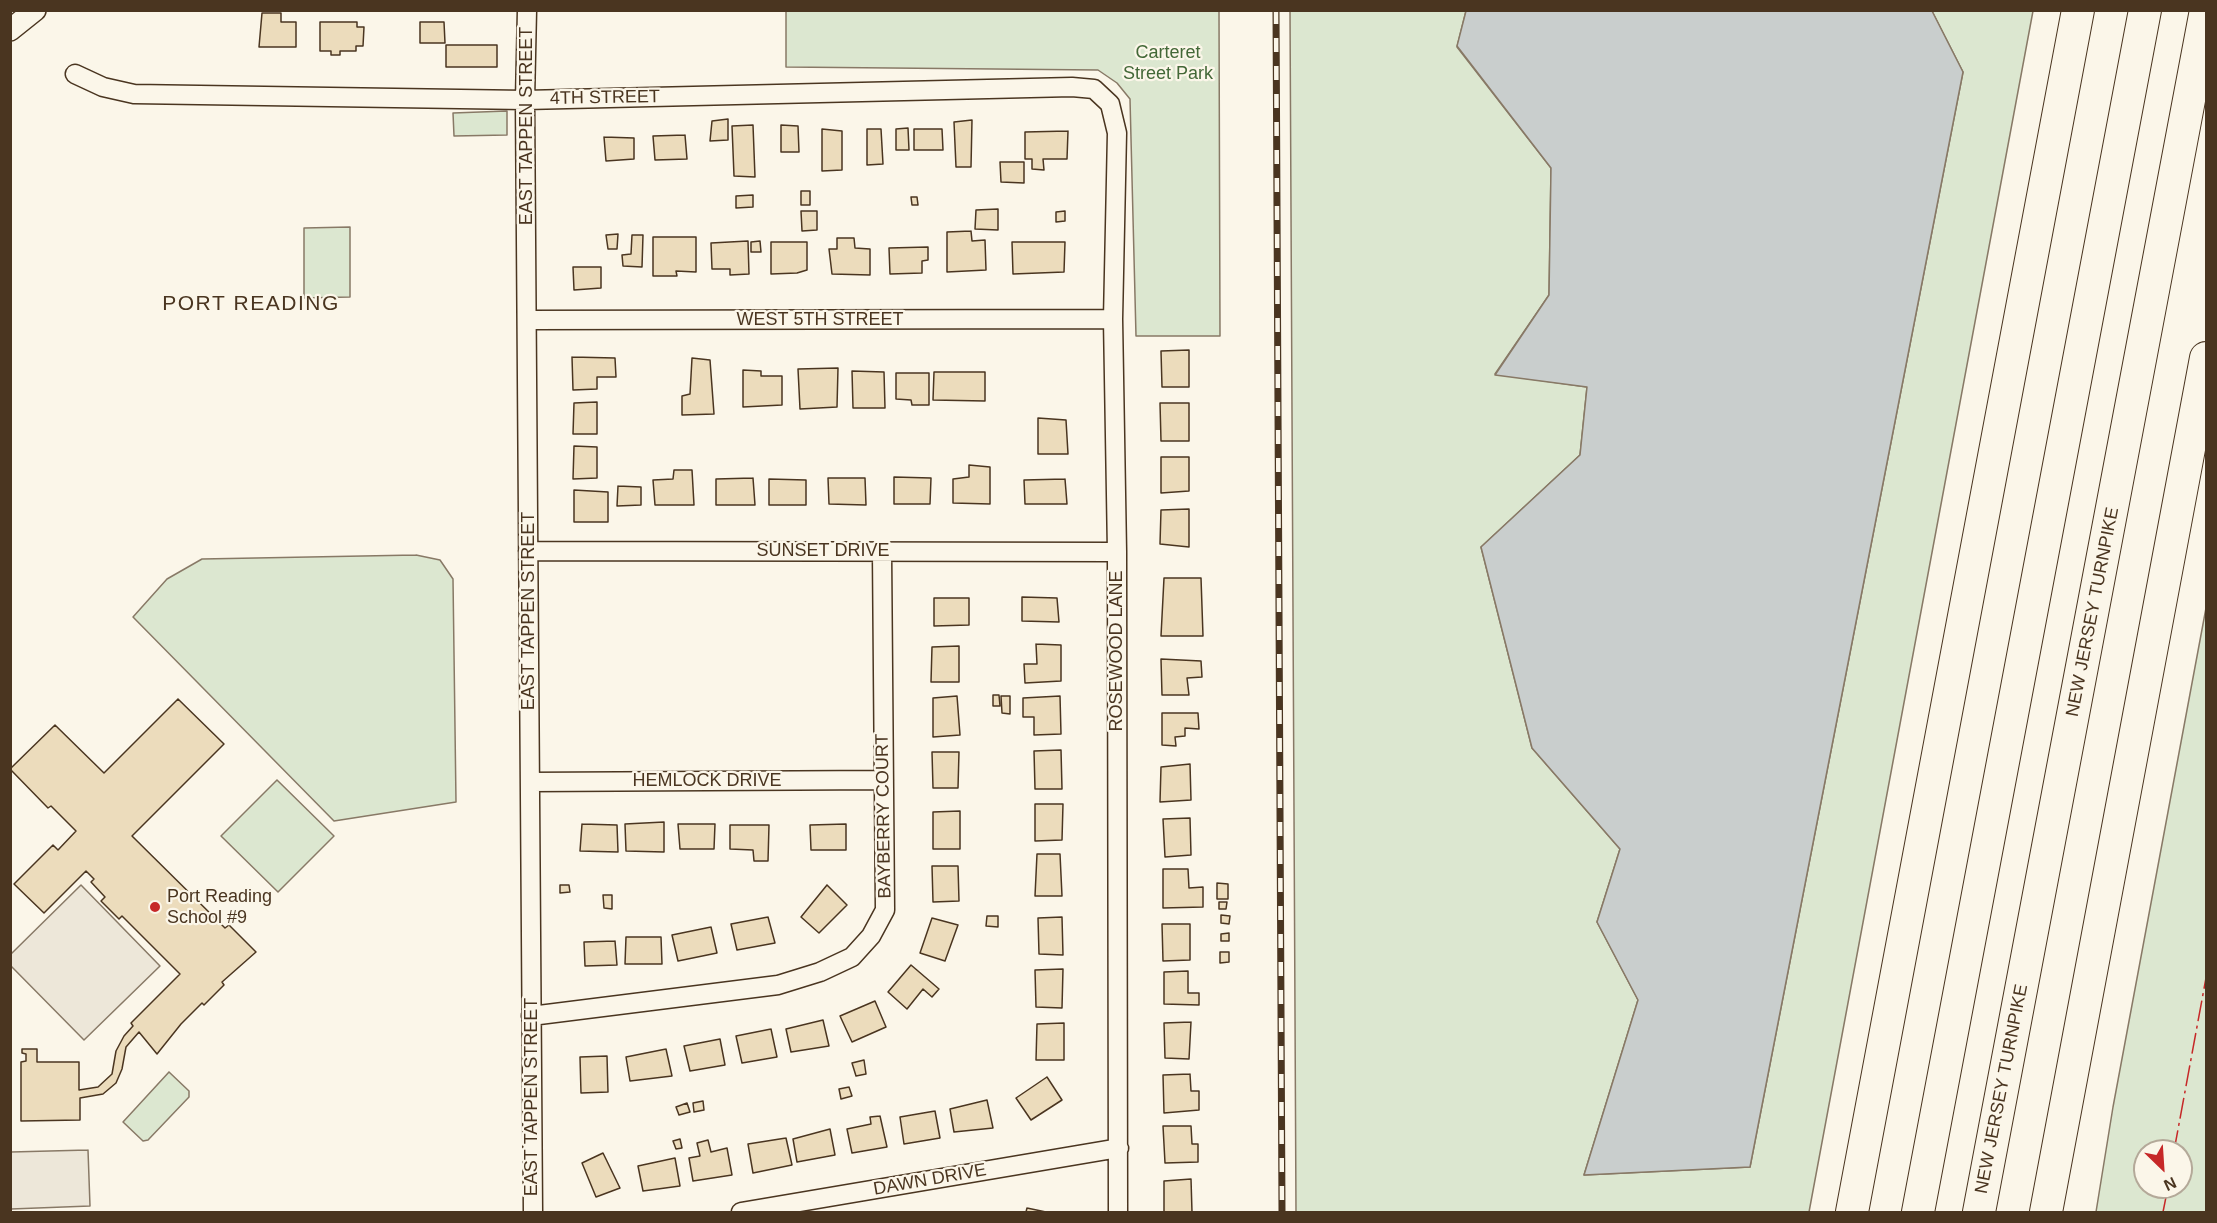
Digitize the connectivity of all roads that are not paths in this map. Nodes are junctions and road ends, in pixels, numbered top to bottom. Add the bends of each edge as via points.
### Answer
1 (35, 10) edge
2 (527, 10) edge
3 (2078, 10) edge
4 (2145, 10) edge
5 (2206, 10) edge
6 (10, 30) edge
7 (75, 74) dead end
8 (1101, 95) joint
9 (525, 100) junction
10 (1113, 319) junction
11 (527, 320) junction
12 (2206, 358) edge
13 (528, 551) junction
14 (882, 552) junction
15 (1117, 552) junction
16 (884, 780) junction
17 (530, 782) junction
18 (531, 1016) junction
19 (1119, 1148) junction
20 (533, 1212) edge
21 (741, 1212) edge
22 (1118, 1212) edge
23 (1852, 1212) edge
24 (1918, 1212) edge
25 (1979, 1212) edge
26 (2046, 1212) edge

1 - 6 street
2 - 9 street, EAST TAPPEN STREET
3 - 23 highway
4 - 24 highway
5 - 25 highway, NEW JERSEY TURNPIKE
7 - 9 street, 4TH STREET via 103,87 134,94
8 - 9 street, 4TH STREET via 1094,89 1072,87
8 - 10 street, ROSEWOOD LANE via 1110,104 1117,133
9 - 11 street, EAST TAPPEN STREET
10 - 11 street, WEST 5TH STREET
10 - 15 street, ROSEWOOD LANE
11 - 13 street, EAST TAPPEN STREET
12 - 26 highway
13 - 14 street, SUNSET DRIVE
13 - 17 street, EAST TAPPEN STREET
14 - 15 street, SUNSET DRIVE
14 - 16 street, BAYBERRY COURT
15 - 19 street, ROSEWOOD LANE
16 - 17 street, HEMLOCK DRIVE
16 - 18 street, BAYBERRY COURT via 885,910 872,936 852,957 778,985
17 - 18 street, EAST TAPPEN STREET
18 - 20 street, EAST TAPPEN STREET
19 - 21 street, DAWN DRIVE
19 - 22 street, ROSEWOOD LANE

